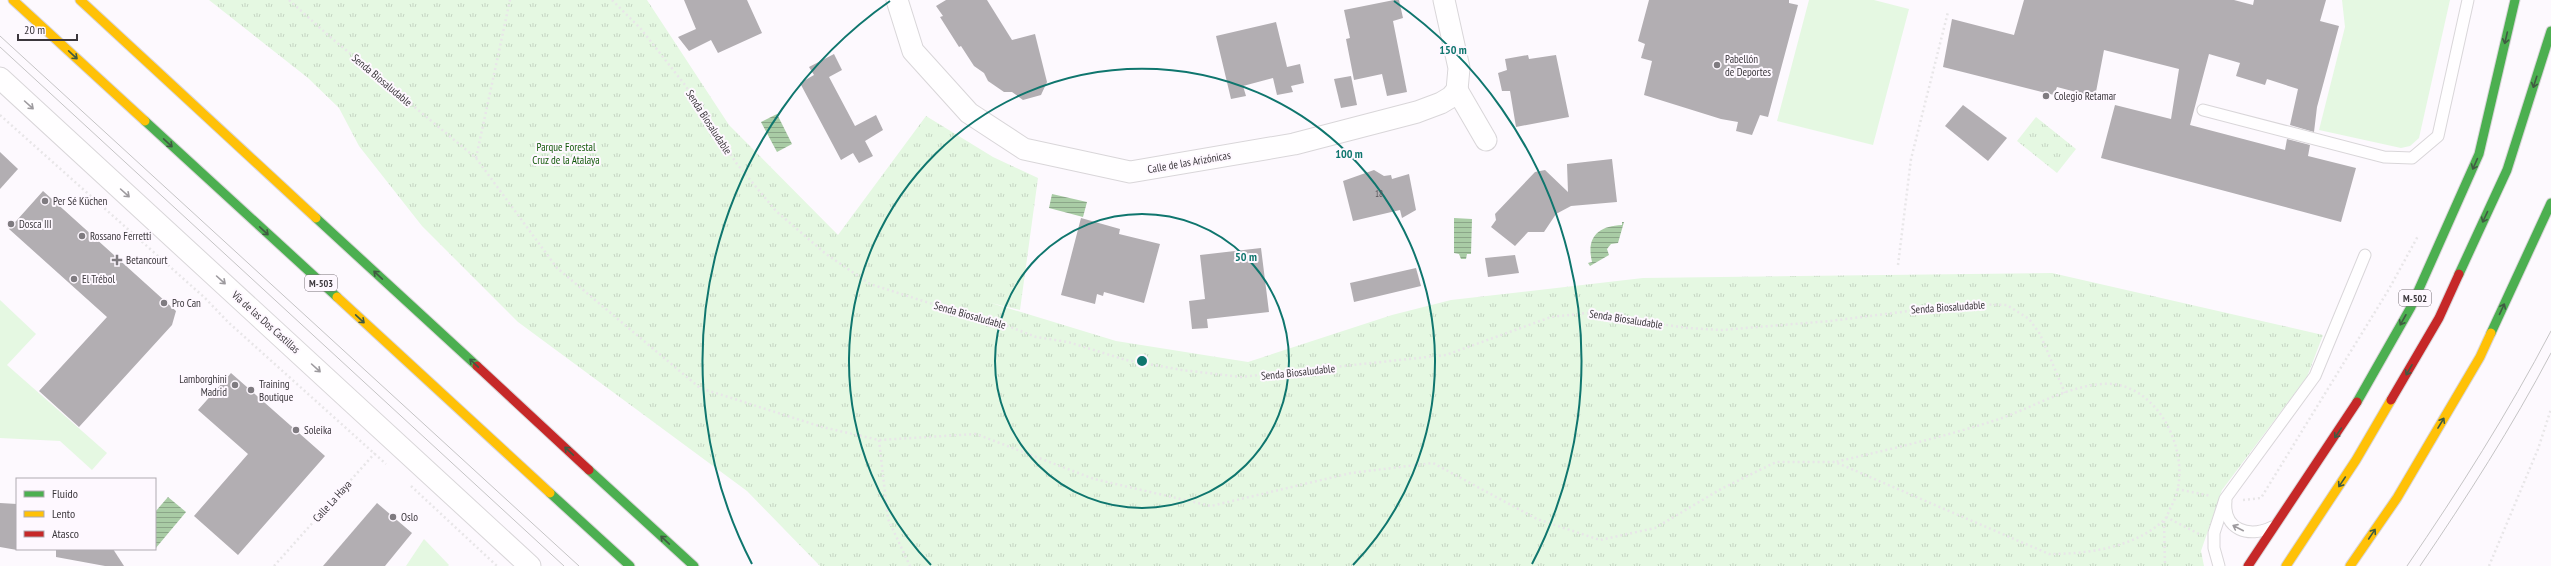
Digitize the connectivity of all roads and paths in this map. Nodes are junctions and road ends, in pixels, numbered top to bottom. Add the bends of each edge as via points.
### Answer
1 (13, 0) edge
2 (80, 0) edge
3 (289, 0) edge
4 (510, 0) edge
5 (612, 0) edge
6 (897, 0) edge
7 (1444, 0) edge
8 (2468, 0) edge
9 (2515, 0) edge
10 (1948, 12) dead end
11 (2551, 31) edge
12 (0, 78) edge
13 (1457, 90) junction
14 (2203, 110) dead end
15 (0, 115) edge
16 (1486, 140) dead end
17 (476, 158) junction
18 (2551, 203) edge
19 (2422, 228) dead end
20 (2365, 255) dead end
21 (1898, 265) dead end
22 (2065, 393) junction
23 (2551, 409) edge
24 (392, 438) junction
25 (879, 440) junction
26 (374, 454) junction
27 (1835, 462) junction
28 (390, 468) dead end
29 (407, 483) dead end
30 (2177, 489) junction
31 (2227, 497) junction
32 (2164, 521) junction
33 (2274, 526) junction
34 (2163, 562) junction
35 (274, 566) edge
36 (497, 566) edge
37 (530, 566) edge
38 (630, 566) edge
39 (694, 566) edge
40 (910, 566) edge
41 (2161, 566) edge
42 (2165, 566) edge
43 (2219, 566) edge
44 (2248, 566) edge
45 (2286, 566) edge
46 (2350, 566) edge
47 (2489, 566) edge

1 -> 38 highway, M-503
39 -> 2 highway
3 - 17 path, Senda Biosaludable
4 - 17 path
5 - 22 path, Senda Biosaludable via 646,35 685,86 737,164 776,211 826,254 870,284 942,307 988,318 1036,337 1068,342 1126,360 1241,377 1446,355 1551,317 1587,313 1687,328 1722,330 1830,321 1965,304 2007,305 2029,319 2040,334
6 - 13 street, Calle de las Arizónicas via 913,51 969,113 1024,149 1130,172 1294,144 1417,112 1441,103
7 - 13 street via 1458,68
8 - 14 lane via 2438,136 2412,158 2384,157
9 -> 33 highway, M-502 via 2479,154 2411,306 2349,417
10 - 21 path via 1911,159
11 -> 45 highway, M-502 via 2507,170 2439,318 2356,460
12 -> 24 street, Vía de las Dos Castillas
13 - 16 street
15 - 26 path via 205,298 228,322
17 - 25 path, Senda Biosaludable via 557,268 700,388 822,427
46 -> 18 highway via 2397,498 2480,357
19 - 31 path via 2389,289 2261,498 2248,500
20 - 31 lane via 2314,376
22 - 27 path, Senda Biosaludable via 1992,422
22 - 30 path, Senda Biosaludable via 2102,384 2131,387 2157,408 2173,439 2180,468
23 - 47 path via 2538,449
24 - 26 path, Calle La Haya
24 - 37 street, Vía de las Dos Castillas
25 - 27 path, Senda Biosaludable via 976,434 1094,479 1211,506 1351,473 1433,463 1537,519 1600,540 1655,528 1722,489 1776,462
25 - 40 path via 888,519
26 - 28 path
26 - 35 path, Calle La Haya
27 - 32 path, Senda Biosaludable via 2049,554 2080,554 2122,543 2137,538
29 - 36 path
30 - 31 path
30 - 32 path, Senda Biosaludable
33 -> 31 lane via 2256,532 2235,528 2226,516
31 - 43 lane via 2214,532 2214,548
32 - 34 path
33 - 44 highway, M-502
34 - 41 path
34 - 42 path

